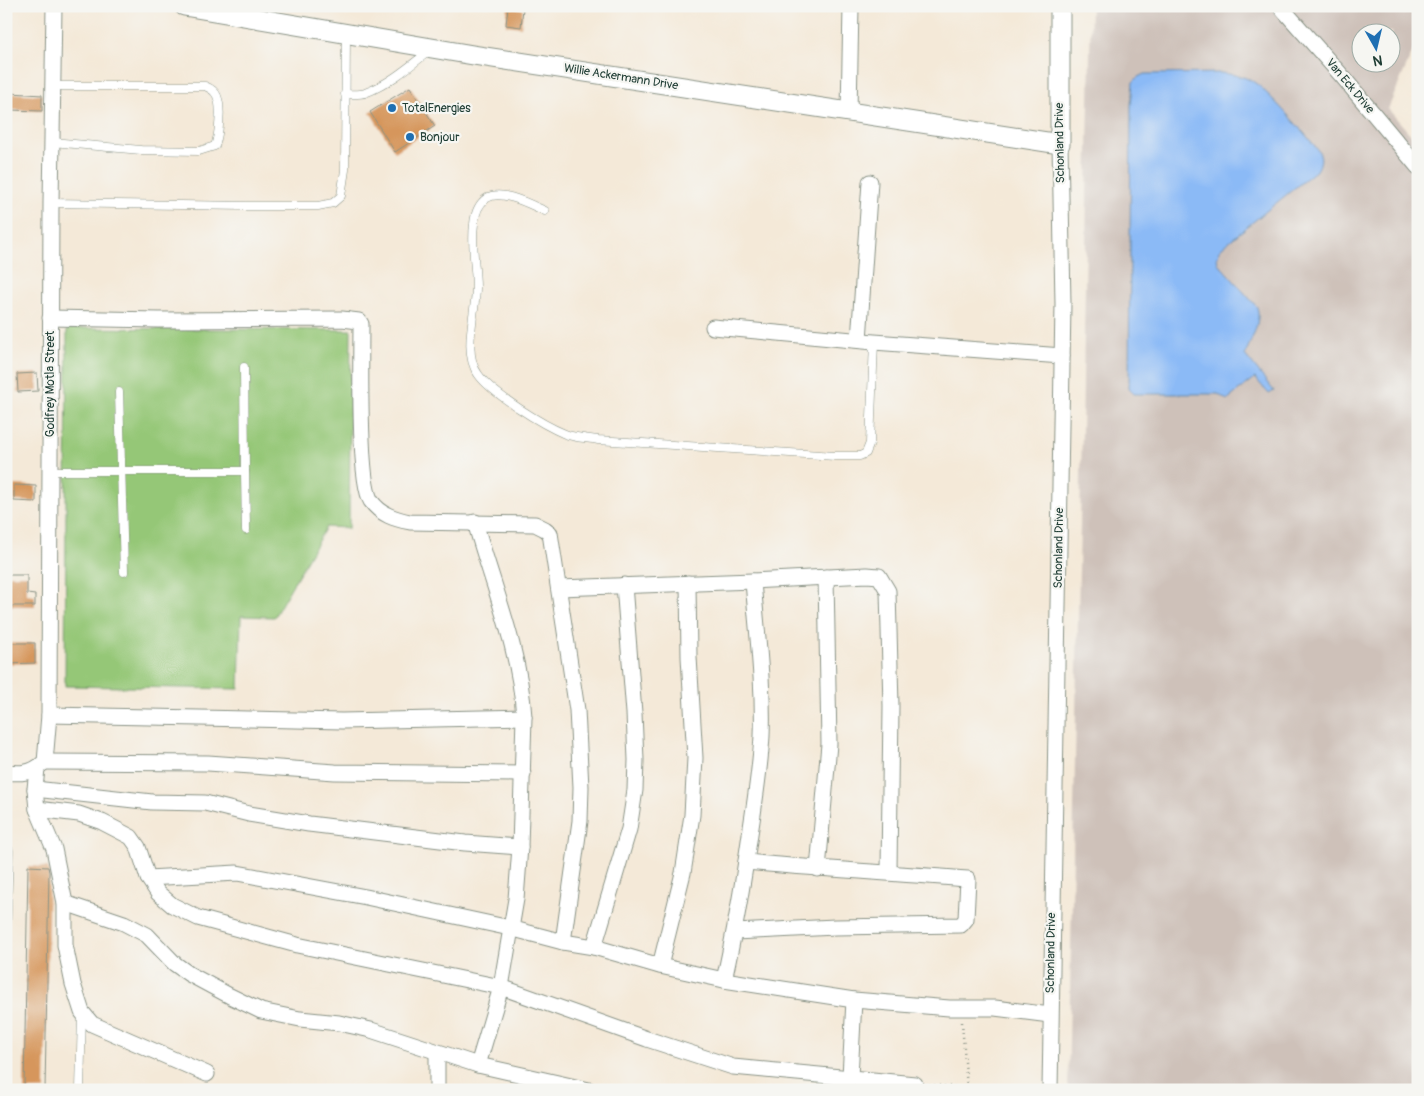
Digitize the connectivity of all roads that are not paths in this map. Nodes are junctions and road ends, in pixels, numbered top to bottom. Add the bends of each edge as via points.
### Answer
1 (54, 6) edge
2 (184, 6) edge
3 (851, 6) edge
4 (1060, 6) edge
5 (1280, 6) edge
6 (346, 33) junction
7 (433, 48) junction
8 (52, 86) junction
9 (345, 94) junction
10 (849, 112) junction
11 (52, 142) junction
12 (1060, 144) junction
13 (1418, 167) edge
14 (870, 182) dead end
15 (51, 203) junction
16 (545, 210) dead end
17 (50, 318) junction
18 (713, 327) dead end
19 (867, 341) junction
20 (1062, 356) junction
21 (244, 367) dead end
22 (119, 392) dead end
23 (50, 471) junction
24 (245, 471) junction
25 (121, 472) junction
26 (475, 522) junction
27 (246, 530) dead end
28 (124, 572) dead end
29 (826, 577) junction
30 (753, 581) junction
31 (688, 583) junction
32 (624, 585) junction
33 (559, 588) junction
34 (49, 715) junction
35 (524, 717) junction
36 (41, 765) junction
37 (6, 772) edge
38 (523, 774) junction
39 (35, 789) junction
40 (38, 809) junction
41 (520, 847) junction
42 (6, 848) edge
43 (746, 862) junction
44 (818, 869) junction
45 (889, 872) junction
46 (148, 878) junction
47 (65, 903) junction
48 (510, 928) junction
49 (735, 932) junction
50 (6, 941) edge
51 (563, 942) junction
52 (594, 947) junction
53 (660, 966) junction
54 (724, 980) junction
55 (501, 987) junction
56 (854, 1000) junction
57 (82, 1012) junction
58 (1050, 1015) junction
59 (437, 1053) junction
60 (478, 1065) junction
61 (207, 1074) dead end
62 (850, 1077) junction
63 (915, 1087) edge
64 (80, 1090) edge
65 (437, 1090) edge
66 (589, 1090) edge
67 (1050, 1090) edge

1 - 8 street, Godfrey Motla Street
2 - 6 street, Willie Ackermann Drive
3 - 10 street
4 - 12 street, Schonland Drive
5 - 13 street, Van Eck Drive
6 - 7 street, Willie Ackermann Drive
6 - 9 lane
7 - 9 lane via 380,85 364,93
7 - 10 street, Willie Ackermann Drive
8 - 11 street, Godfrey Motla Street
8 - 11 lane via 205,86 217,96 219,120 215,146 199,151 130,150
9 - 15 lane via 345,170 341,196 334,203 246,206
10 - 12 street, Willie Ackermann Drive
11 - 15 street, Godfrey Motla Street
12 - 20 street, Schonland Drive
14 - 19 street
15 - 17 street, Godfrey Motla Street
16 - 19 lane via 500,195 488,197 478,206 474,224 476,290 470,336 477,373 491,388 566,435 598,440 860,456 866,453 870,443
17 - 23 street, Godfrey Motla Street
17 - 26 street via 360,321 364,466 370,499 391,518 410,522
18 - 19 street
19 - 20 street
20 - 58 street, Schonland Drive
21 - 24 lane
22 - 25 lane
23 - 25 lane
23 - 34 street, Godfrey Motla Street
24 - 25 lane
24 - 27 lane
25 - 28 lane
26 - 33 street via 535,524 545,529 552,539
26 - 35 street via 507,624
29 - 30 street
29 - 44 street via 829,744
29 - 45 street via 879,576 888,590 891,706
30 - 31 street
30 - 43 street via 762,737
31 - 32 street
31 - 53 street via 695,758 693,796 683,873
32 - 33 street
32 - 52 street via 634,713 635,790 629,829
33 - 51 street via 577,710 581,787 580,821
34 - 35 street via 342,721
34 - 36 street, Godfrey Motla Street
35 - 38 street
36 - 37 street via 23,773
36 - 38 street via 208,763 336,772
36 - 39 street, Godfrey Motla Street
38 - 41 street
39 - 40 street, Godfrey Motla Street
39 - 41 street via 152,802 205,803 309,824
40 - 46 street via 79,814 131,837 138,847
40 - 47 street, Godfrey Motla Street via 54,849
41 - 48 street
42 - 50 lane via 9,850
43 - 44 street
43 - 49 street
44 - 45 street
45 - 49 street via 968,879 966,919 961,925
46 - 48 street via 237,873
46 - 55 street via 158,894 198,918 297,945
47 - 57 street, Godfrey Motla Street via 65,945
47 - 59 street via 124,923 146,935 189,974 261,1010 339,1023
48 - 51 street
48 - 55 street
49 - 54 street
51 - 52 street
52 - 53 street
53 - 54 street
54 - 56 street
55 - 60 street
55 - 62 street via 734,1067
56 - 58 street via 994,1008
56 - 62 street
57 - 61 street via 92,1024
57 - 64 lane
58 - 67 street, Schonland Drive
59 - 60 street
59 - 65 street
60 - 66 street
62 - 63 street

